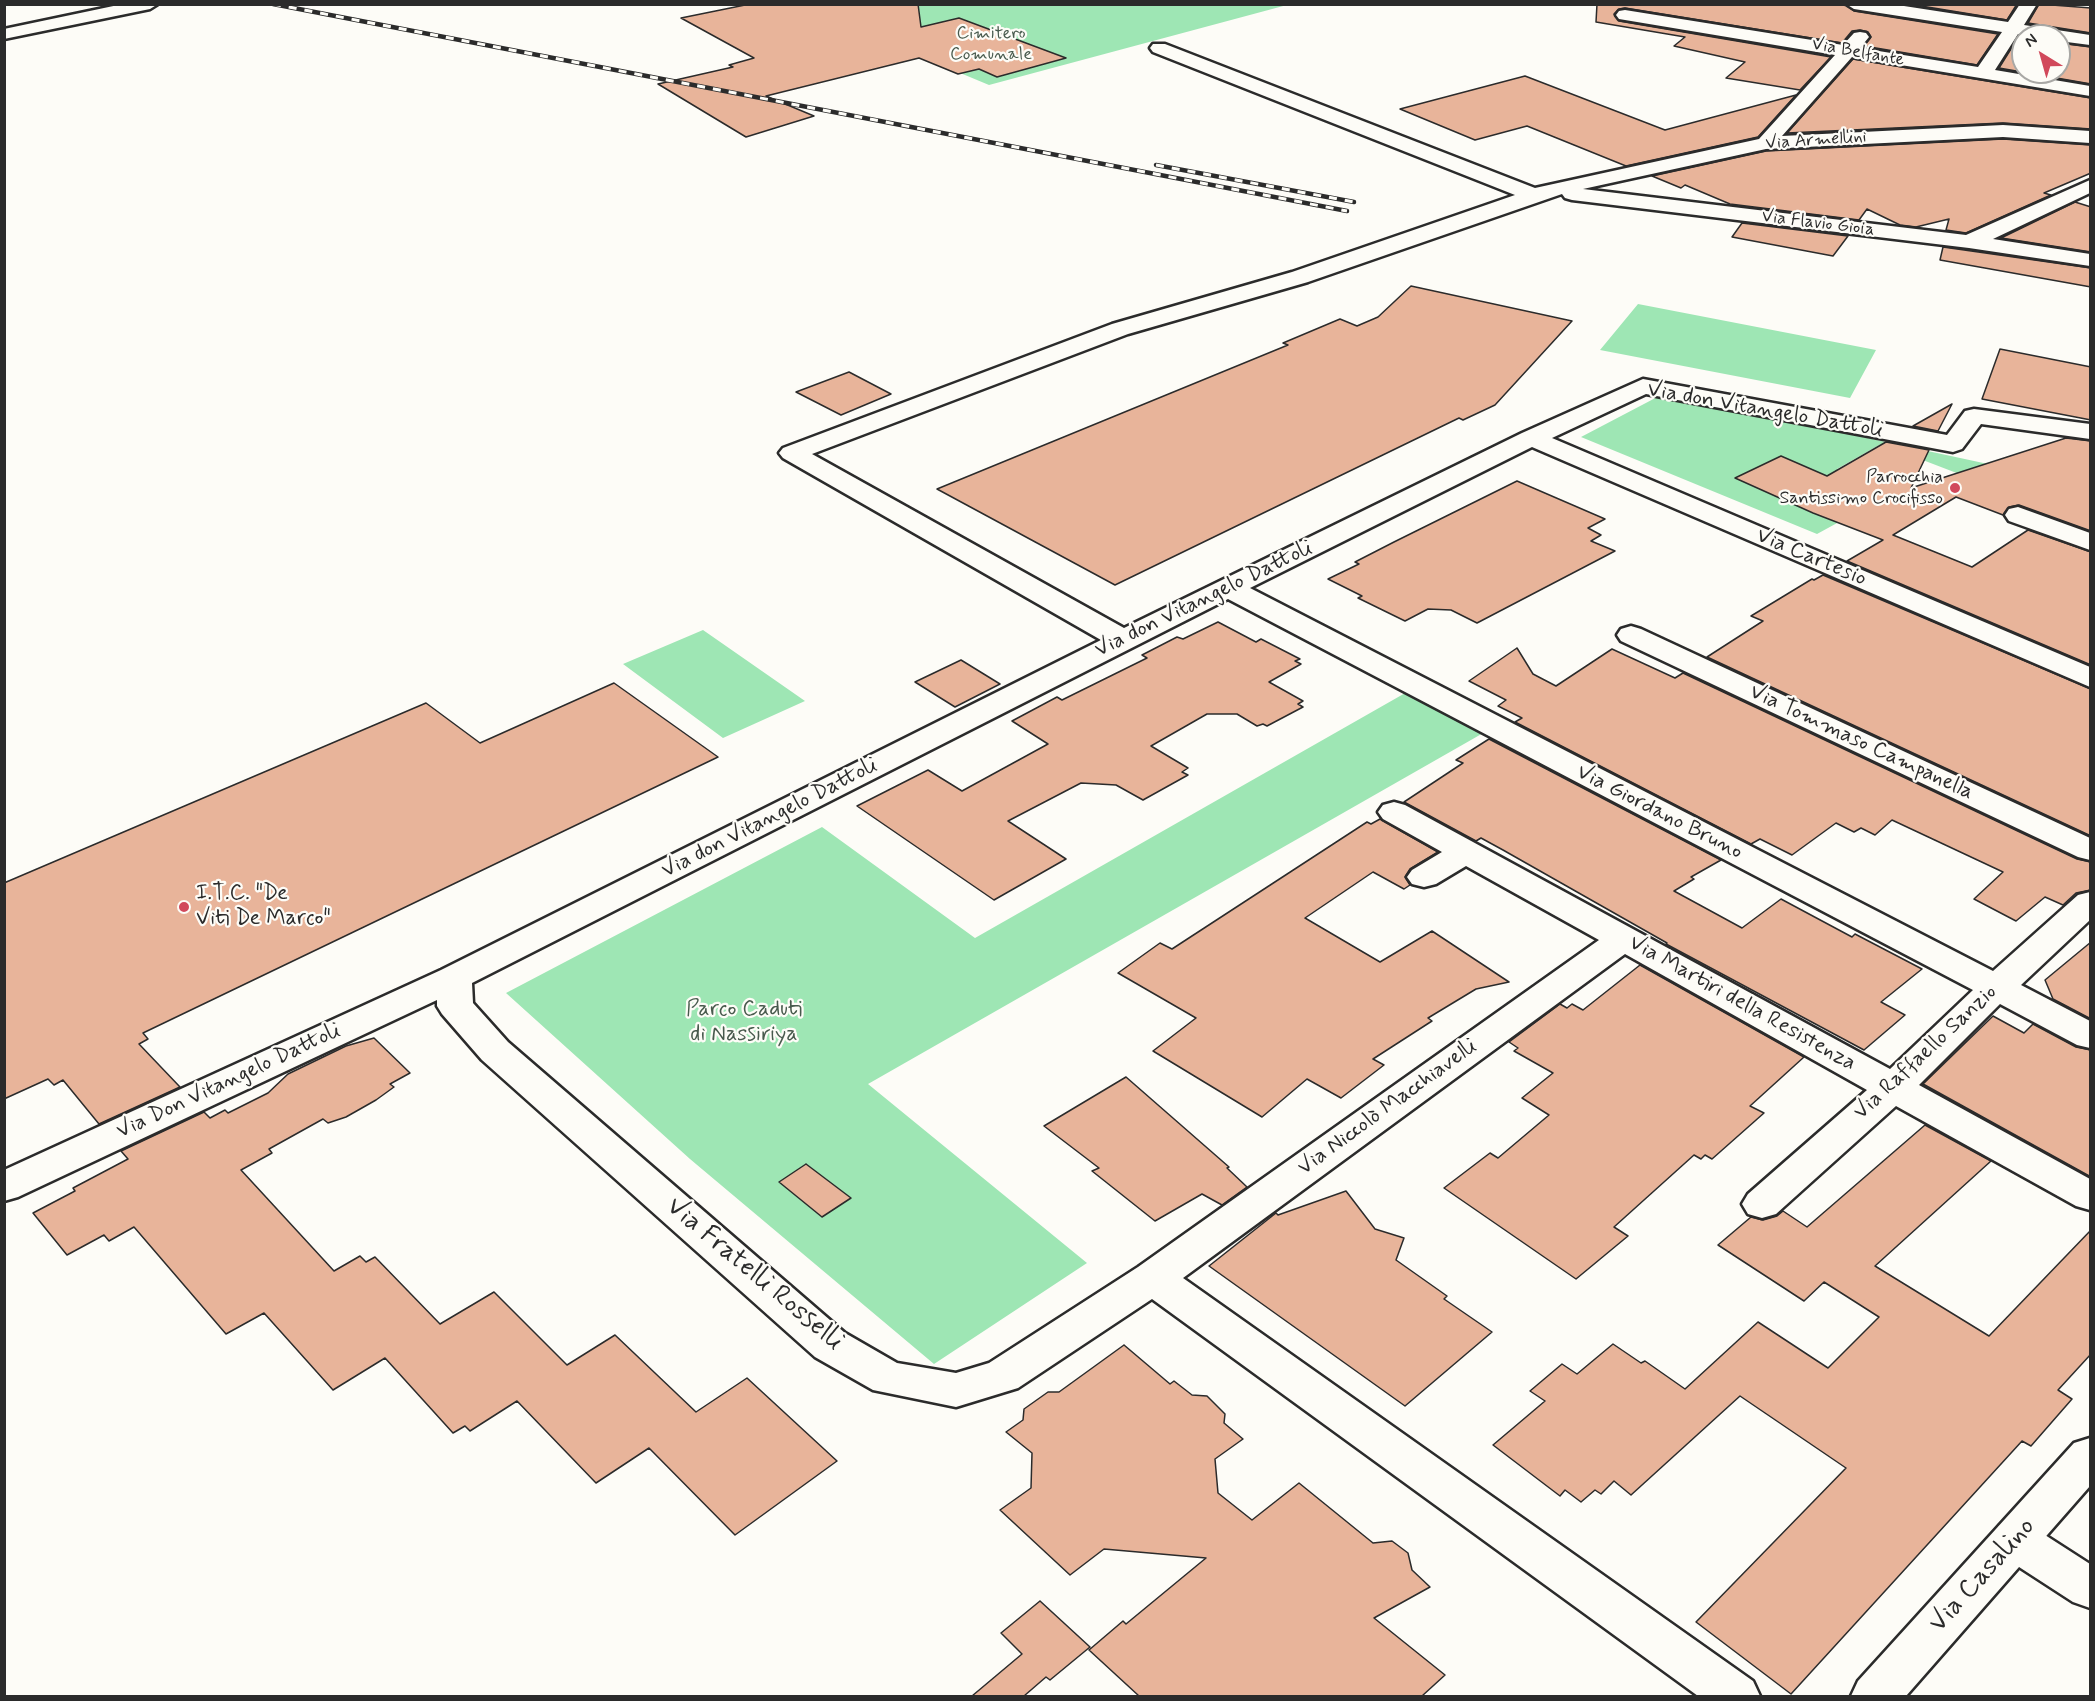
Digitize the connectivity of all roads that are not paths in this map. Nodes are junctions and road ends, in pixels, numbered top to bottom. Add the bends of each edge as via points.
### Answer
1 (114, 4) edge
2 (150, 4) edge
3 (1854, 4) edge
4 (2030, 4) edge
5 (1887, 7) edge
6 (1632, 10) edge
7 (2018, 24) edge
8 (4, 27) edge
9 (2011, 28) edge
10 (4, 34) edge
11 (2011, 35) edge
12 (2071, 37) edge
13 (2091, 40) edge
14 (1159, 48) dead end
15 (1847, 50) junction
16 (1983, 74) junction
17 (2091, 91) edge
18 (2091, 137) edge
19 (1766, 143) junction
20 (2091, 186) edge
21 (1540, 193) junction
22 (1969, 242) junction
23 (2091, 260) edge
24 (2091, 431) edge
25 (1531, 438) junction
26 (2018, 515) dead end
27 (2091, 542) edge
28 (1228, 588) junction
29 (1631, 635) dead end
30 (1124, 640) junction
31 (2091, 678) edge
32 (1394, 812) dead end
33 (2091, 850) edge
34 (1465, 852) junction
35 (1424, 877) dead end
36 (2091, 903) edge
37 (1623, 939) junction
38 (454, 978) junction
39 (1996, 988) junction
40 (2091, 1036) edge
41 (1894, 1087) junction
42 (4, 1187) edge
43 (2091, 1196) edge
44 (1762, 1204) dead end
45 (1153, 1278) junction
46 (2091, 1456) edge
47 (2015, 1540) junction
48 (2091, 1588) edge
49 (1736, 1696) edge
50 (1875, 1696) edge

1 - 8 street
2 - 10 street
3 - 5 street
4 - 7 street
5 - 9 street
5 - 15 street
6 - 15 street, Via Belfante
11 - 16 street
12 - 13 street
14 - 21 street
15 - 16 street, Via Belfante
15 - 19 street
16 - 17 street, Via Belfante
18 - 19 street, Via Armellini via 2003,131
19 - 21 street, Via Armellini
20 - 22 street
21 - 22 street, Via Flavio Gioia
21 - 30 street, Via Armellini via 1310,274 1120,330 792,453
22 - 23 street, Via Flavio Gioia
24 - 25 street, Via don Vitangelo Dattoli via 1974,416 1953,444 1643,386
25 - 28 street, Via don Vitangelo Dattoli
25 - 31 street, Via Cartesio
26 - 27 street
28 - 30 street, Via don Vitangelo Dattoli
28 - 39 street, Via Giordano Bruno
29 - 33 street, Via Tommaso Campanella
30 - 38 street, Via don Vitangelo Dattoli
32 - 34 street, Via Martiri della Resistenza
34 - 35 street
34 - 37 street, Via Martiri della Resistenza
36 - 39 street, Via Raffaello Sanzio
37 - 41 street, Via Martiri della Resistenza
37 - 45 street, Via Niccolò Macchiavelli
38 - 42 street, Via Don Vitangelo Dattoli
38 - 45 street, Via Fratelli Rosselli via 455,1006 495,1051 830,1345 888,1378 956,1390 1003,1376
39 - 40 street, Via Giordano Bruno
39 - 41 street, Via Raffaello Sanzio
41 - 43 street, Via Martiri della Resistenza
41 - 44 street, Via Raffaello Sanzio
45 - 49 street
46 - 47 street, Via Casalino
47 - 48 street
47 - 50 street, Via Casalino

